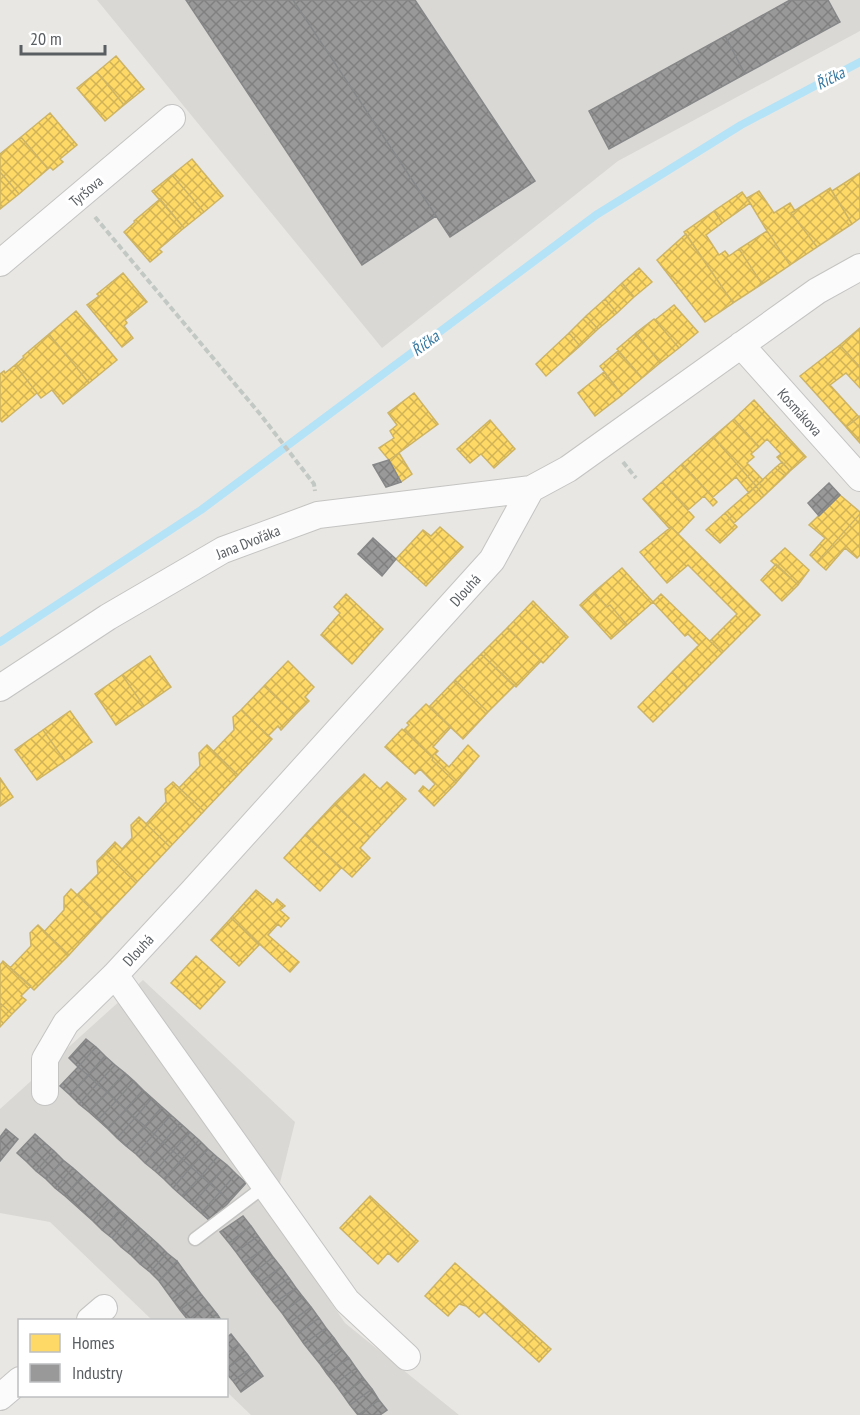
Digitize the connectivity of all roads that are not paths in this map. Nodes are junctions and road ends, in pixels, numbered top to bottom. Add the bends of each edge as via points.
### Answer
1 (172, 118) dead end
2 (0, 263) edge
3 (860, 267) edge
4 (741, 345) junction
5 (860, 478) edge
6 (531, 489) junction
7 (0, 688) edge
8 (115, 975) junction
9 (45, 1092) dead end
10 (265, 1186) junction
11 (195, 1239) dead end
12 (407, 1357) dead end
13 (18, 1382) edge
14 (0, 1397) edge

1 - 2 street, Tyršova
3 - 4 street via 817,291
4 - 5 street, Kosmákova
4 - 6 street via 568,469
6 - 7 street, Jana Dvořáka via 318,515 223,550 108,617
6 - 8 street, Dlouhá via 492,560
8 - 9 street, Dlouhá via 66,1023 55,1041 45,1059
8 - 10 street, Dlouhá
10 - 11 lane
10 - 12 street, Dlouhá via 348,1300
13 - 14 street

